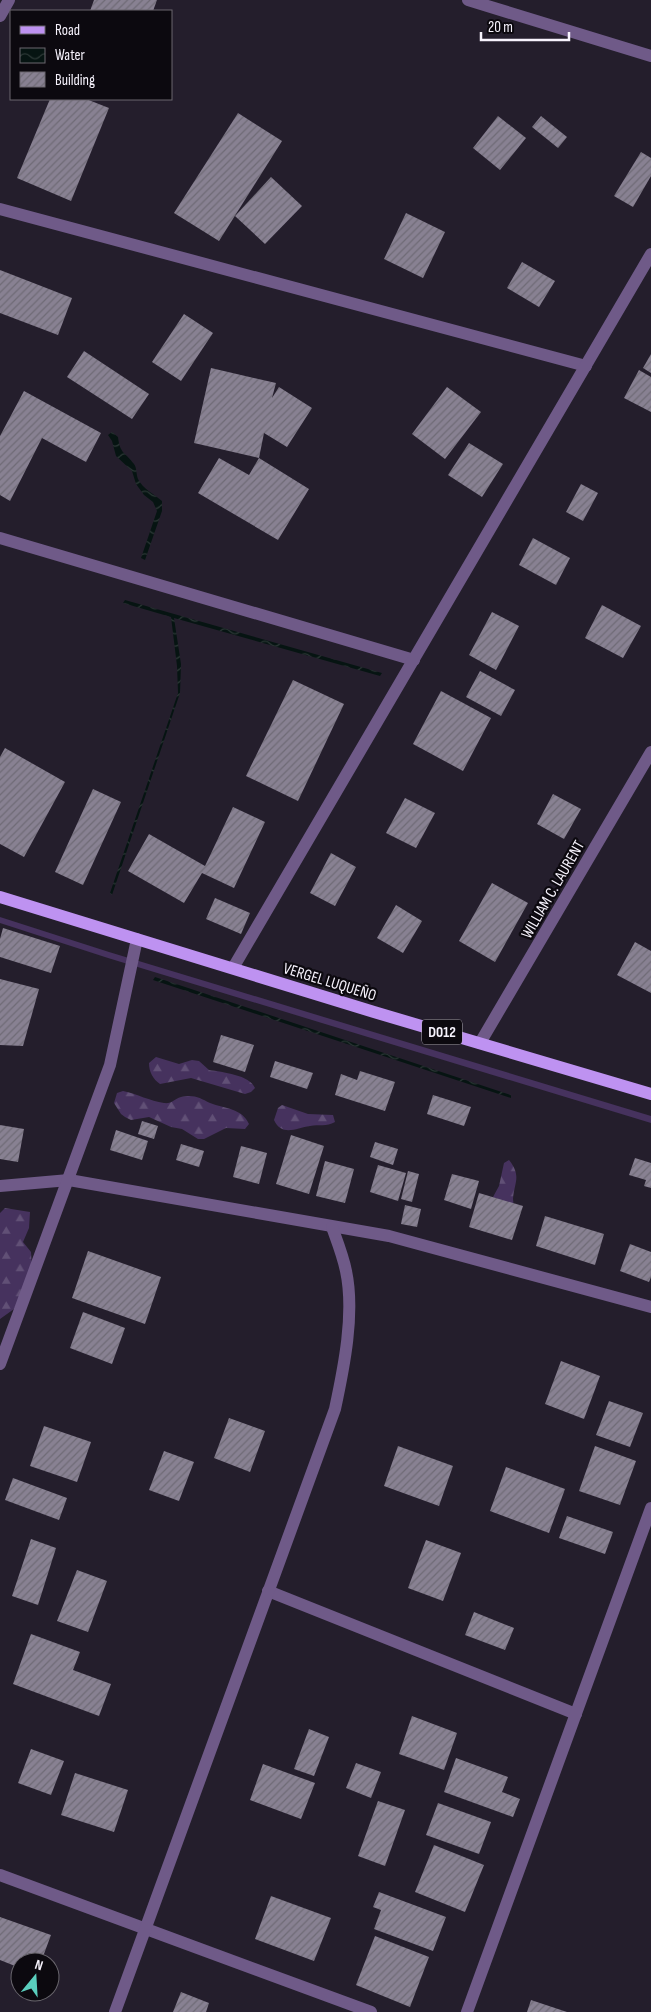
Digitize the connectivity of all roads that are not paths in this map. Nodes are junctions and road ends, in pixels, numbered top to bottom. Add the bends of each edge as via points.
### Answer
1 (9, 0) edge
2 (468, 0) edge
3 (0, 16) edge
4 (651, 56) edge
5 (0, 209) edge
6 (651, 254) edge
7 (586, 366) junction
8 (0, 538) edge
9 (414, 660) junction
10 (651, 752) edge
11 (0, 896) edge
12 (137, 939) junction
13 (233, 968) junction
14 (480, 1044) junction
15 (651, 1094) edge
16 (69, 1180) junction
17 (0, 1186) edge
18 (332, 1227) junction
19 (651, 1307) edge
20 (0, 1364) edge
21 (651, 1508) edge
22 (268, 1591) junction
23 (576, 1714) junction
24 (0, 1875) edge
25 (145, 1928) junction
26 (115, 2012) edge
27 (371, 2012) edge
28 (467, 2012) edge

1 - 3 street
2 - 4 street
5 - 7 street
6 - 7 street
7 - 9 street
8 - 9 street
9 - 13 street
10 - 14 street, WILLIAM C. LAURENT
11 - 12 main road, VERGEL LUQUEÑO / D012
12 - 13 main road, VERGEL LUQUEÑO / D012
12 - 16 street via 110,1065
13 - 14 main road, VERGEL LUQUEÑO / D012
14 - 15 main road, VERGEL LUQUEÑO / D012
16 - 17 street
16 - 18 street
16 - 20 street
18 - 19 street via 389,1236
18 - 22 street via 346,1271 349,1308 343,1371 335,1409
21 - 23 street
22 - 23 street
22 - 25 street
23 - 28 street
24 - 25 street
25 - 26 street
25 - 27 street

